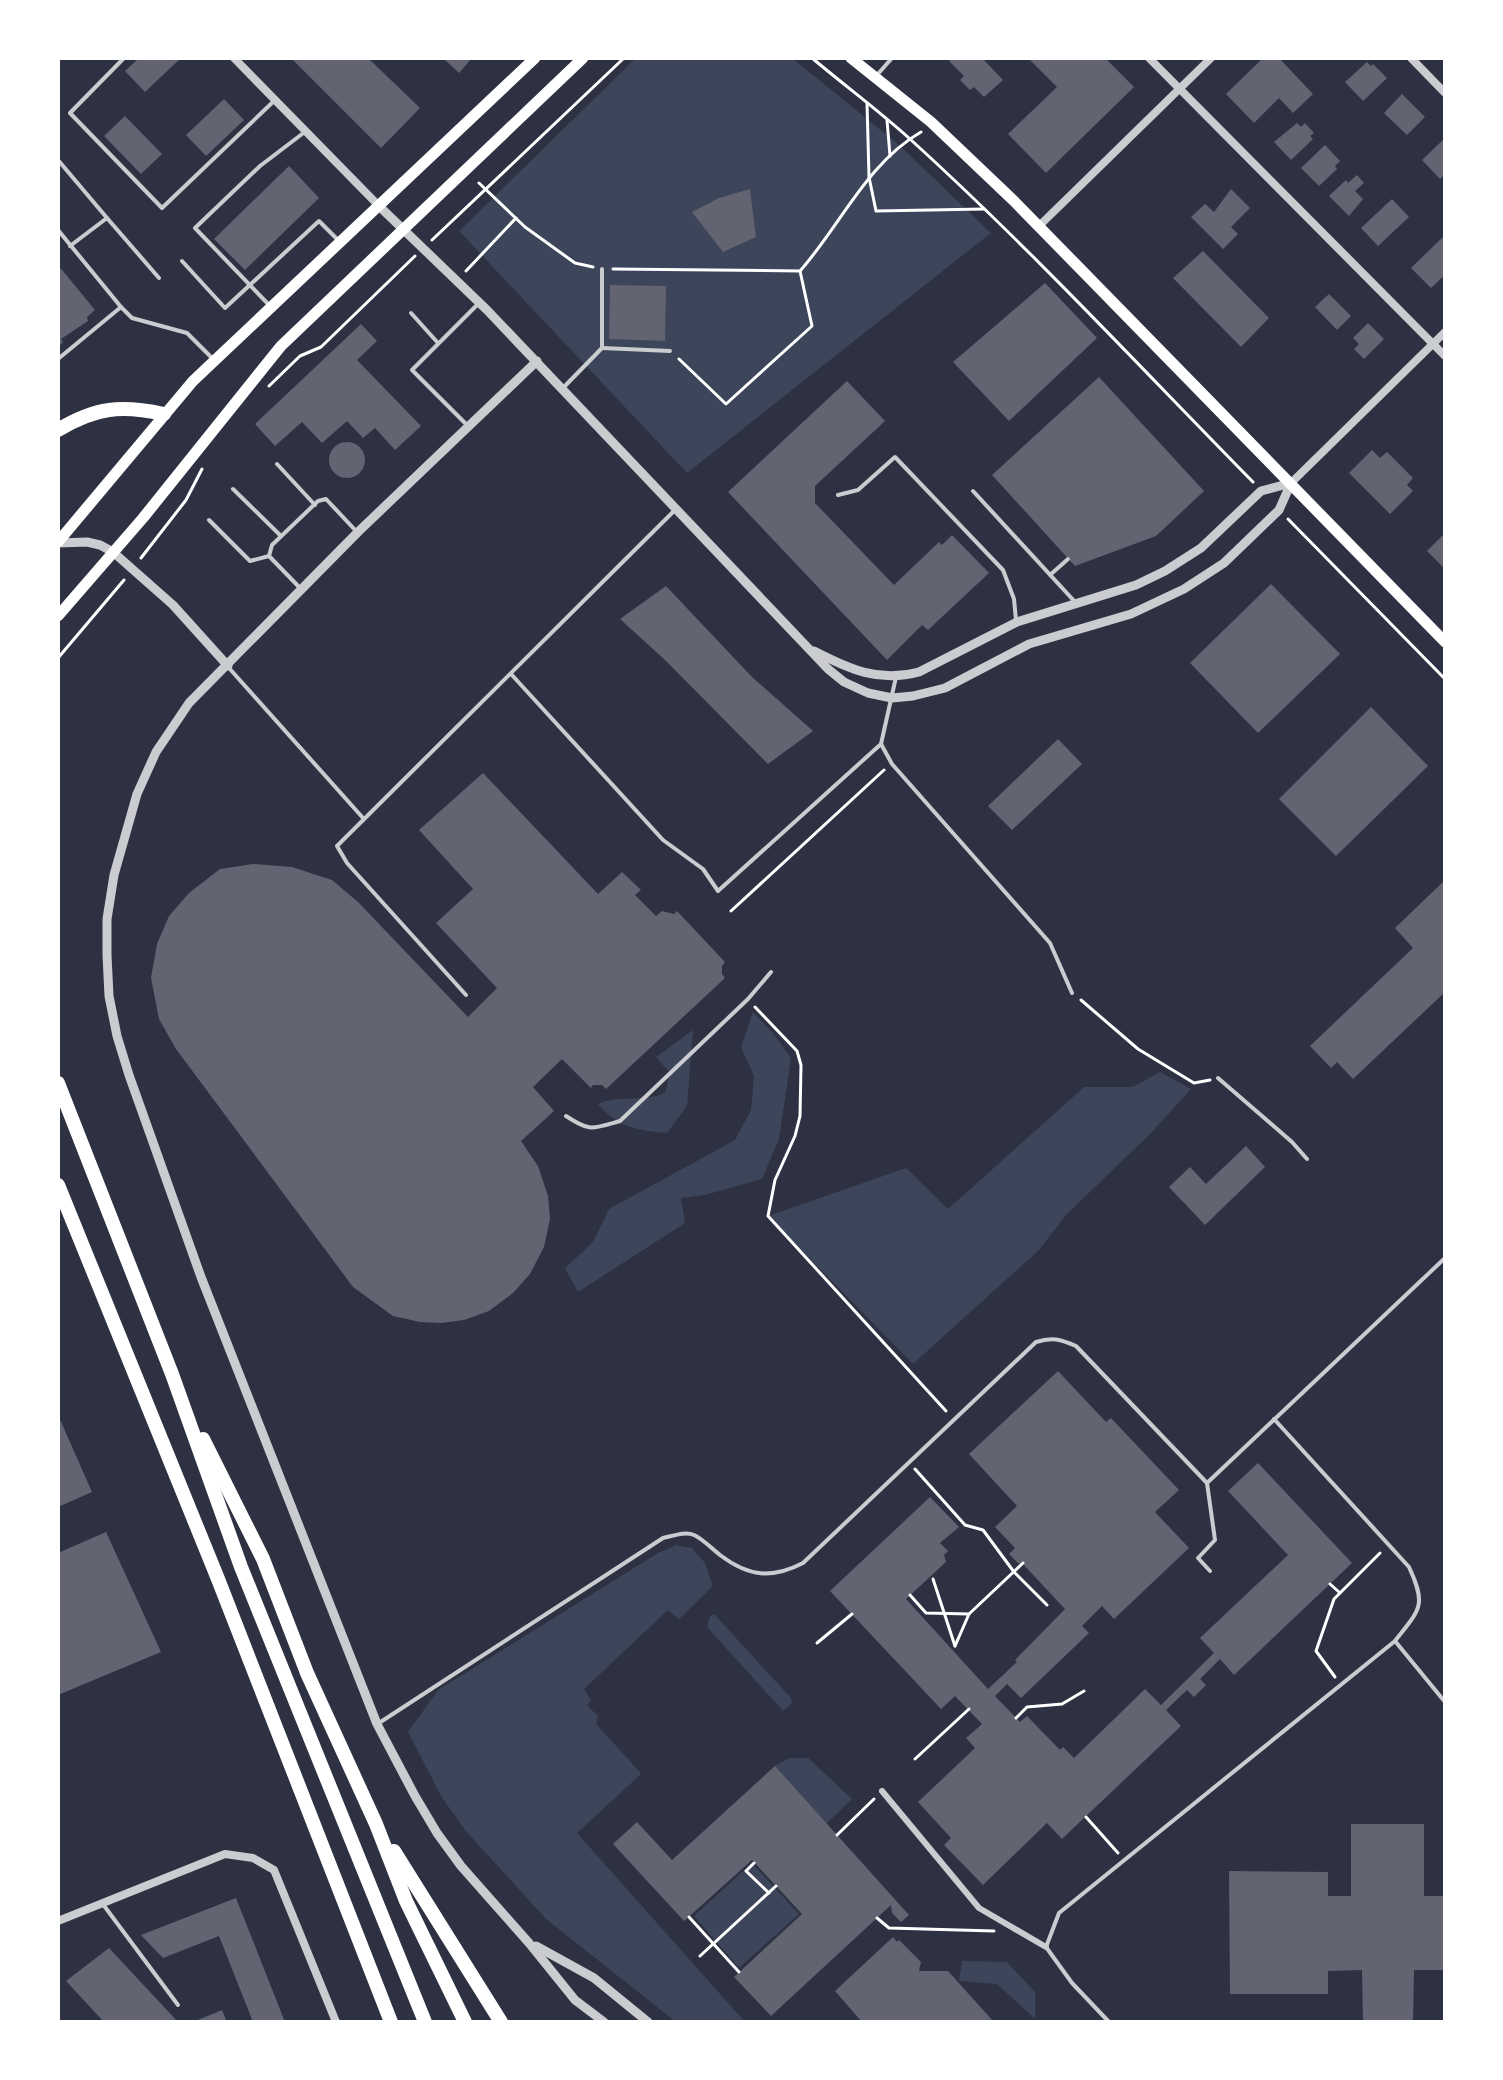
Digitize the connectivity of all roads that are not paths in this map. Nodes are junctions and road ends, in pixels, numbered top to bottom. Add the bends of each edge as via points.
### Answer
1 (124, 58) edge
2 (234, 58) edge
3 (535, 58) edge
4 (583, 58) edge
5 (851, 58) edge
6 (892, 58) edge
7 (1149, 58) edge
8 (1211, 58) edge
9 (1411, 58) edge
10 (875, 77) junction
11 (1179, 88) junction
12 (1445, 93) edge
13 (276, 99) junction
14 (307, 131) junction
15 (58, 160) edge
16 (380, 207) junction
17 (107, 218) junction
18 (1038, 227) junction
19 (403, 229) junction
20 (58, 230) edge
21 (341, 243) junction
22 (70, 246) junction
23 (182, 261) dead end
24 (602, 269) road end
25 (159, 278) dead end
26 (250, 285) junction
27 (479, 302) junction
28 (121, 307) junction
29 (272, 308) junction
30 (411, 313) dead end
31 (1445, 332) edge
32 (438, 343) junction
33 (1433, 344) junction
34 (602, 348) junction
35 (670, 351) road end
36 (1445, 356) edge
37 (58, 359) edge
38 (215, 361) junction
39 (537, 361) junction
40 (562, 389) junction
41 (164, 414) junction
42 (469, 427) junction
43 (58, 430) edge
44 (277, 464) dead end
45 (1291, 483) junction
46 (233, 489) dead end
47 (973, 491) dead end
48 (838, 495) dead end
49 (315, 505) junction
50 (676, 509) junction
51 (209, 520) dead end
52 (358, 532) junction
53 (281, 536) junction
54 (58, 542) edge
55 (113, 552) junction
56 (269, 556) junction
57 (1068, 559) dead end
58 (1050, 575) junction
59 (301, 589) junction
60 (1077, 605) junction
61 (58, 616) edge
62 (1017, 622) junction
63 (1445, 642) edge
64 (808, 648) junction
65 (228, 666) junction
66 (511, 673) junction
67 (896, 677) junction
68 (892, 698) junction
69 (881, 744) junction
70 (363, 818) junction
71 (771, 972) dead end
72 (1072, 993) road end
73 (466, 995) dead end
74 (1218, 1078) road end
75 (58, 1083) edge
76 (566, 1116) dead end
77 (1307, 1159) dead end
78 (58, 1185) edge
79 (58, 1198) edge
80 (76, 1230) junction
81 (1445, 1258) edge
82 (172, 1374) junction
83 (1274, 1419) junction
84 (1207, 1483) junction
85 (1210, 1571) dead end
86 (1395, 1641) junction
87 (1445, 1702) edge
88 (377, 1724) junction
89 (882, 1791) road end
90 (376, 1824) junction
91 (102, 1903) junction
92 (58, 1921) edge
93 (529, 1943) junction
94 (1046, 1947) junction
95 (178, 2005) dead end
96 (336, 2022) edge
97 (391, 2022) edge
98 (425, 2022) edge
99 (465, 2022) edge
100 (501, 2022) edge
101 (604, 2022) edge
102 (648, 2022) edge
103 (1109, 2022) edge

1 - 13 lane via 70,113 162,208
2 - 13 street
3 - 16 main road
4 - 19 main road
5 - 10 main road
6 - 10 lane
7 - 11 street
8 - 11 street
9 - 12 street
10 - 18 main road via 931,122
11 - 18 street
11 - 33 street
13 - 14 street
14 - 16 street
14 - 26 lane via 260,166 195,228
15 - 17 lane
16 - 19 street
16 - 21 main road
17 - 22 lane
17 - 25 lane
18 - 45 main road
19 - 27 street
19 - 55 main road via 281,346
20 - 22 lane
21 - 26 lane via 319,221
21 - 29 main road
22 - 28 lane
23 - 26 lane via 225,308
24 - 34 lane
26 - 29 lane
27 - 32 lane
27 - 39 street
28 - 37 lane
28 - 38 lane via 132,318 187,333
29 - 38 main road
30 - 32 lane
31 - 33 street
32 - 42 lane via 412,370
33 - 36 street
33 - 45 street
34 - 35 lane
34 - 40 lane
38 - 41 main road
39 - 40 street
39 - 42 street
40 - 50 street
41 - 43 highway via 116,408 78,418
41 - 54 main road
42 - 52 street
44 - 49 lane
45 - 60 street via 1261,491 1201,548 1165,571
45 - 63 main road
45 - 68 street via 1279,510 1224,563 1184,589 1131,614 1029,644 945,688
46 - 53 lane
47 - 58 lane
48 - 62 lane via 858,490 895,457 1003,570
49 - 52 lane via 326,499
49 - 53 lane
50 - 64 street
50 - 66 lane
51 - 56 lane via 250,561
52 - 59 street
53 - 56 lane
54 - 55 street via 87,542
55 - 61 main road
55 - 65 street via 173,605
56 - 59 lane
57 - 58 lane
58 - 60 lane
59 - 65 street
60 - 62 street
62 - 67 street via 930,667
64 - 67 street via 853,671
64 - 68 street via 844,682
65 - 70 lane
65 - 88 street via 189,703 156,752 137,794 122,839 107,919 109,996 129,1075 201,1277
66 - 69 lane via 663,840 703,869 718,891
66 - 70 lane
67 - 68 lane
68 - 69 lane
69 - 72 lane via 892,764 1050,943
70 - 73 lane via 337,846
71 - 76 lane via 620,1121 584,1128
74 - 77 lane
75 - 82 highway
78 - 80 highway
79 - 80 highway
80 - 97 highway
81 - 83 lane
82 - 90 highway via 263,1559 307,1673
82 - 98 highway via 241,1567
83 - 84 lane
83 - 86 lane via 1409,1567 1421,1593 1417,1614
84 - 85 lane via 1215,1540 1198,1558
84 - 88 lane via 1076,1346 1059,1338 1036,1342 803,1563 784,1573 760,1574 727,1560 693,1534 663,1538
86 - 87 lane
86 - 94 lane via 1059,1913
88 - 93 street via 437,1833
89 - 94 street via 979,1908
90 - 99 highway via 406,1901
90 - 100 highway
91 - 92 street
91 - 95 lane
91 - 96 street via 225,1854 253,1858 274,1870
93 - 101 street via 575,2000
93 - 102 street via 594,1978
94 - 103 lane

